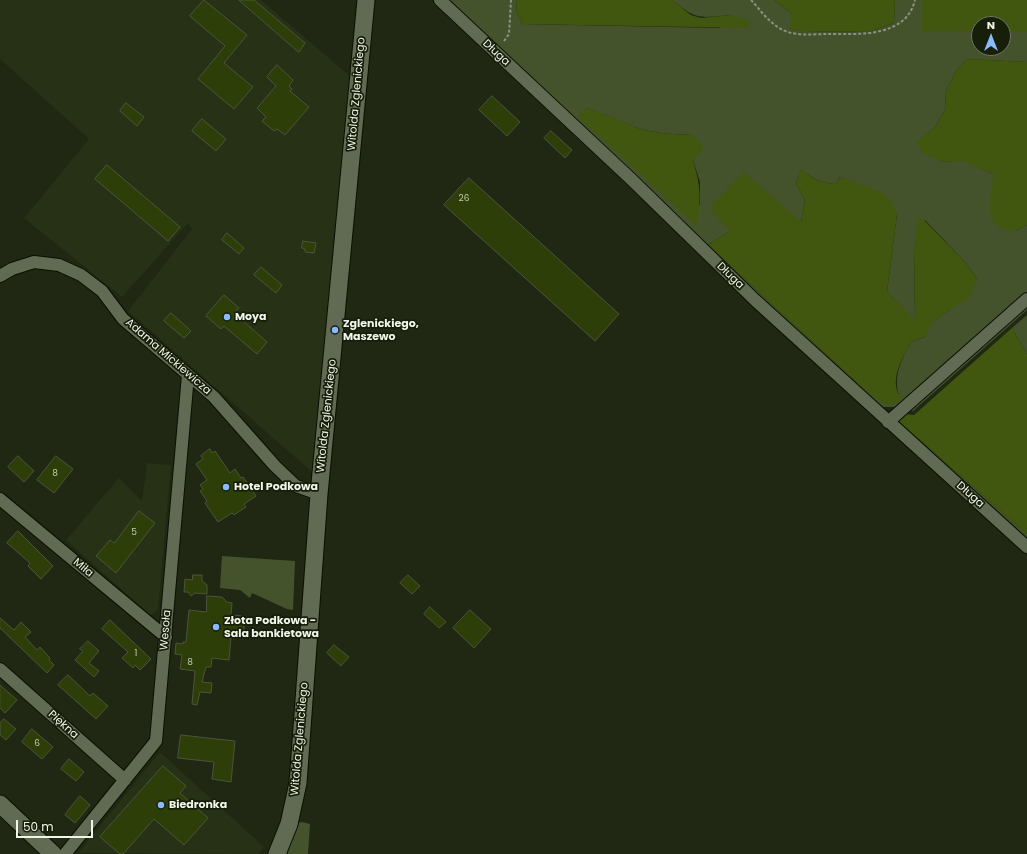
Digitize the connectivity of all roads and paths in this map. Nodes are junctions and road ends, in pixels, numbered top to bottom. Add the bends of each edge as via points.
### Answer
1 (366, 0) edge
2 (440, 0) edge
3 (511, 0) edge
4 (751, 0) edge
5 (915, 0) edge
6 (504, 41) dead end
7 (0, 276) edge
8 (1027, 299) edge
9 (188, 376) junction
10 (888, 422) junction
11 (319, 494) junction
12 (0, 499) edge
13 (1027, 547) edge
14 (166, 638) junction
15 (0, 669) edge
16 (125, 780) junction
17 (0, 804) edge
18 (53, 854) edge
19 (66, 854) edge
20 (277, 854) edge

1 - 11 main road, Witolda Zglenickiego
2 - 10 street, Długa via 631,179 755,300
3 - 6 path via 508,34
4 - 5 path via 770,21 788,32 864,34 885,30 903,21
7 - 9 street, Adama Mickiewicza via 34,262 59,265 81,275 102,291 123,319
8 - 10 street
9 - 11 street, Adama Mickiewicza via 214,397 296,486
9 - 14 street, Wesoła
10 - 13 street, Długa
11 - 20 main road, Witolda Zglenickiego via 298,783 290,824
12 - 14 street, Miła
14 - 16 street, Wesoła via 156,741
15 - 16 street, Piękna
16 - 19 street, Wesoła
17 - 18 main road

